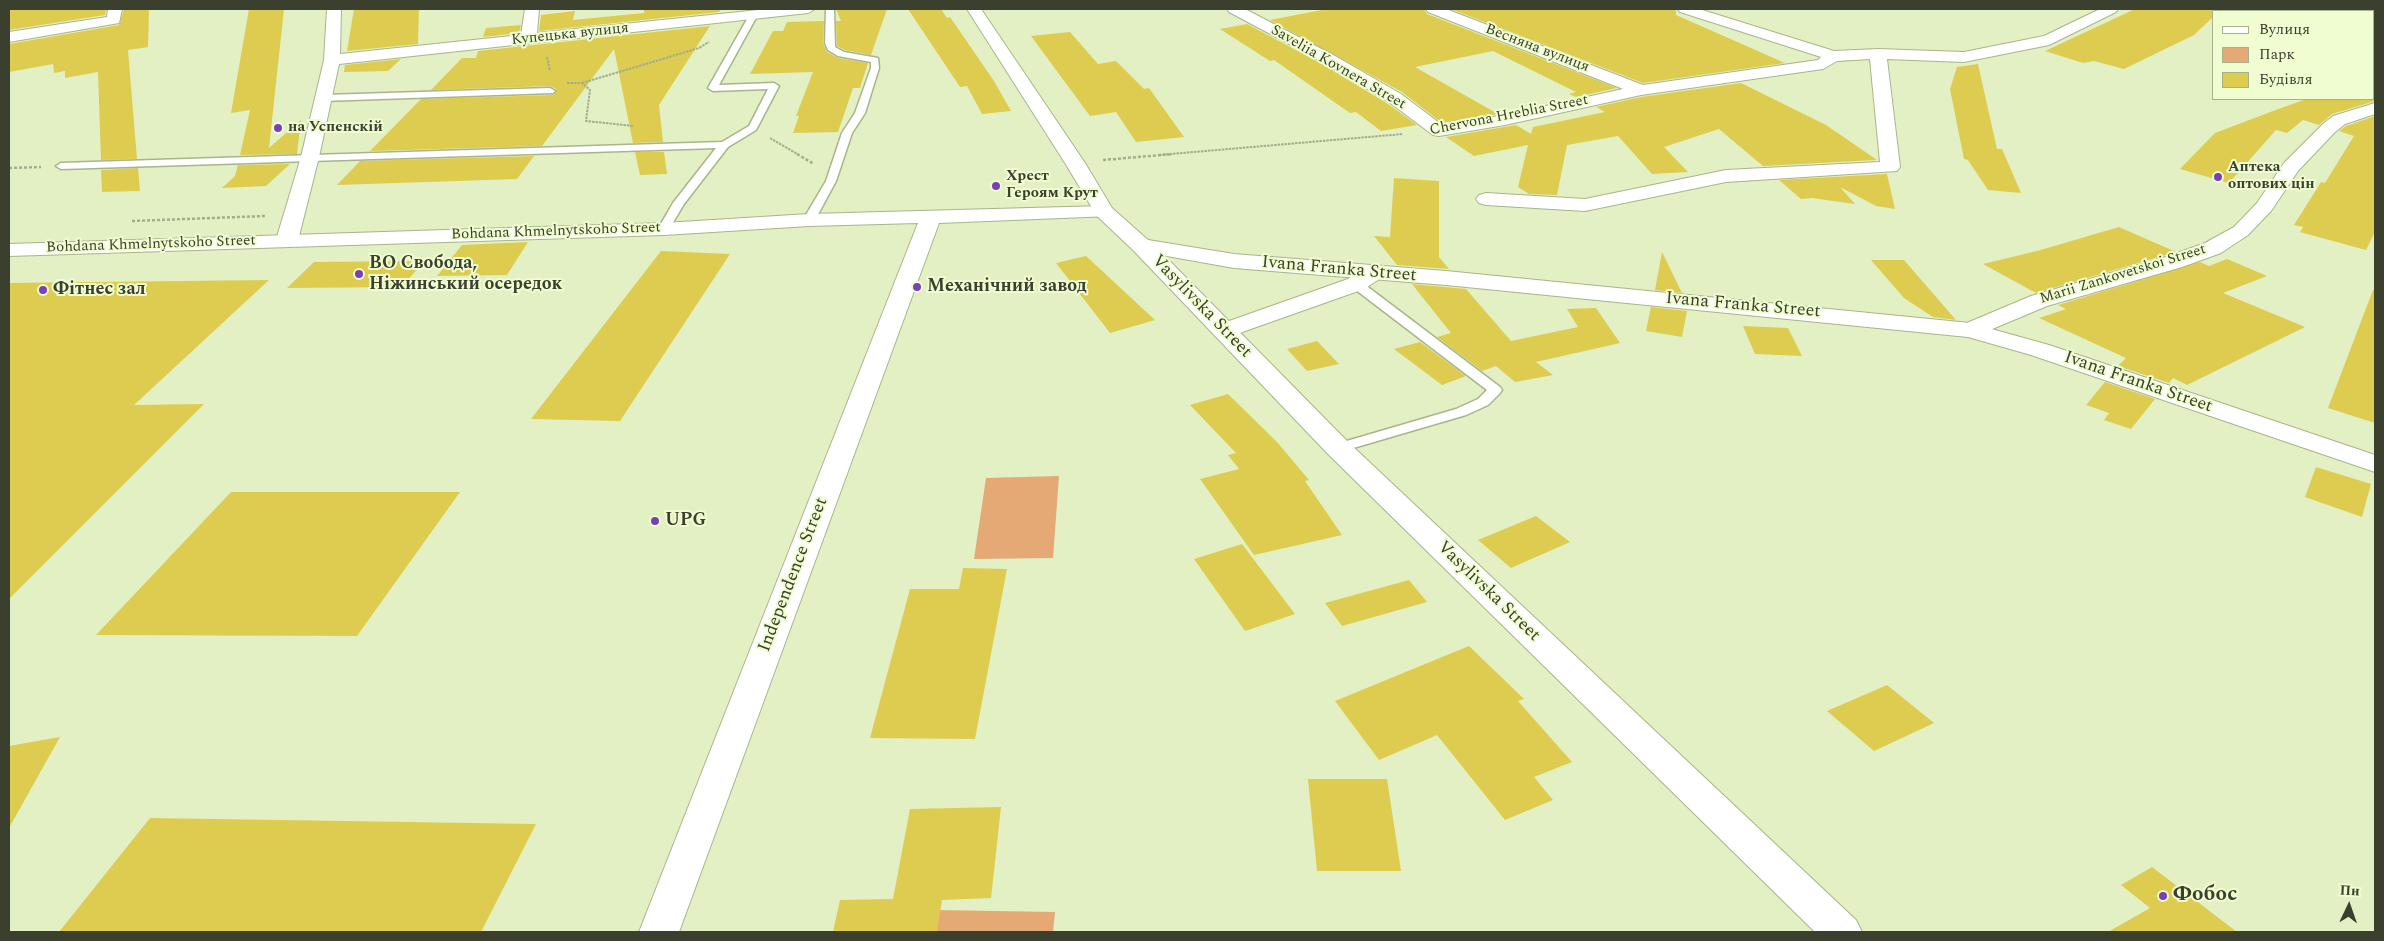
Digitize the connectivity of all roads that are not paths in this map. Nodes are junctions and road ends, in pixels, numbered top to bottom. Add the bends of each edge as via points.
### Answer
1 (334, 9) edge
2 (532, 9) edge
3 (808, 9) edge
4 (830, 9) edge
5 (974, 9) edge
6 (1234, 9) edge
7 (1433, 9) edge
8 (1685, 9) edge
9 (2111, 9) edge
10 (115, 14) edge
11 (753, 16) junction
12 (9, 37) edge
13 (528, 39) junction
14 (1878, 54) junction
15 (1833, 56) junction
16 (332, 60) junction
17 (1641, 90) junction
18 (550, 91) dead end
19 (323, 98) junction
20 (2375, 108) edge
21 (1439, 131) joint
22 (724, 145) junction
23 (310, 157) junction
24 (61, 166) road end
25 (1486, 199) dead end
26 (1104, 212) junction
27 (930, 218) junction
28 (809, 220) junction
29 (664, 229) junction
30 (287, 240) junction
31 (1141, 245) junction
32 (9, 250) edge
33 (1364, 278) junction
34 (1970, 330) junction
35 (1223, 331) junction
36 (1338, 448) junction
37 (2375, 464) edge
38 (659, 932) edge
39 (1842, 932) edge

1 - 16 street
2 - 13 street
3 - 11 street, Купецька вулиця
4 - 28 lane via 831,48 841,54 875,60 875,68 860,113 847,133 831,181
5 - 26 street
6 - 21 street, Saveliia Kovnera Street via 1396,98
7 - 17 street, Весняна вулиця
8 - 15 street
9 - 14 street, Chervona Hreblia Street via 2049,40 1964,57
10 - 12 street
11 - 13 street, Купецька вулиця
11 - 22 lane via 713,88 774,86 753,128
13 - 16 street, Купецька вулиця
14 - 15 street, Chervona Hreblia Street
14 - 25 street via 1890,168 1726,176 1585,205
15 - 17 street, Chervona Hreblia Street via 1823,64
16 - 19 street
17 - 21 street, Chervona Hreblia Street via 1506,120
18 - 19 lane
19 - 23 street
20 - 34 street, Marii Zankovetskoi Street via 2339,120 2329,128 2291,167 2264,207 2241,231 2213,248 2039,301
22 - 23 lane
22 - 29 lane via 679,203
23 - 24 lane
23 - 30 street
26 - 27 street, Bohdana Khmelnytskoho Street
26 - 31 street
27 - 28 street, Bohdana Khmelnytskoho Street
27 - 38 street, Independence Street
28 - 29 street, Bohdana Khmelnytskoho Street
29 - 30 street, Bohdana Khmelnytskoho Street
30 - 32 street, Bohdana Khmelnytskoho Street
31 - 33 street, Ivana Franka Street via 1234,262
31 - 35 street, Vasylivska Street
33 - 34 street, Ivana Franka Street via 1824,314
33 - 35 street
33 - 36 lane via 1494,390 1483,402 1461,412
34 - 37 street, Ivana Franka Street via 2040,350
35 - 36 street, Vasylivska Street
36 - 39 street, Vasylivska Street

